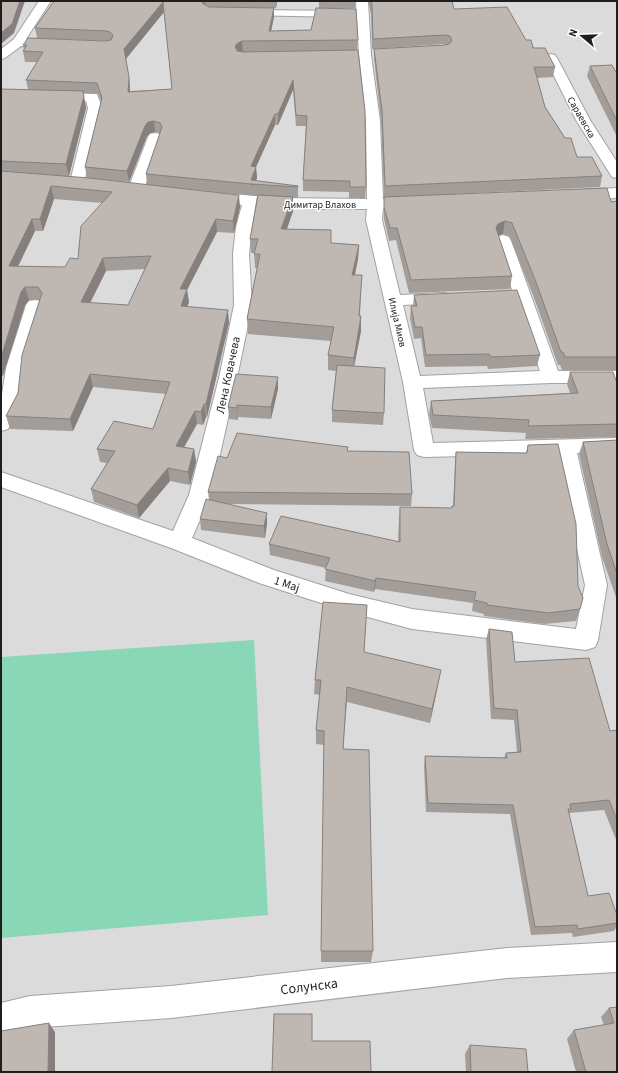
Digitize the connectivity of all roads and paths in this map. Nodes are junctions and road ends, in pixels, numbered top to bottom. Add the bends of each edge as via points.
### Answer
1 (45, 1) edge
2 (363, 8) edge
3 (233, 13) edge
4 (18, 42) junction
5 (70, 44) edge
6 (1, 56) edge
7 (551, 58) edge
8 (1, 96) edge
9 (154, 138) dead end
10 (617, 174) edge
11 (62, 181) edge
12 (151, 190) edge
13 (617, 193) edge
14 (197, 196) edge
15 (563, 196) edge
16 (251, 202) junction
17 (407, 202) edge
18 (375, 204) junction
19 (503, 240) dead end
20 (462, 297) edge
21 (393, 300) junction
22 (35, 305) dead end
23 (617, 376) edge
24 (551, 377) junction
25 (412, 382) junction
26 (1, 424) edge
27 (617, 445) edge
28 (565, 447) junction
29 (1, 480) edge
30 (179, 542) junction
31 (617, 957) edge
32 (1, 1019) edge

1 - 4 street
2 - 3 street
2 - 18 street, Илија Миов via 365,55 373,121
4 - 5 street
4 - 6 street
7 - 10 street, Сараевска via 583,120
8 - 11 street via 92,96 95,108 84,183
9 - 12 street via 129,188
13 - 15 street
14 - 16 street, Димитар Влахов
16 - 18 street, Димитар Влахов
16 - 30 street, Лена Ковачева via 244,227 241,254 243,305 228,378 200,495
17 - 18 street, Димитар Влахов
18 - 21 street, Илија Миов via 374,220
19 - 24 street via 515,295
20 - 21 street
21 - 25 street, Илија Миов
22 - 26 street via 15,368 10,406
23 - 24 street
24 - 25 street
25 - 28 street, Илија Миов via 424,450
27 - 28 street, Илија Миов
28 - 30 street, 1 Мај via 596,585 586,640 412,619 349,603 267,577
29 - 30 street, 1 Мај
31 - 32 street, Солунска via 507,963 171,1002 30,1012

